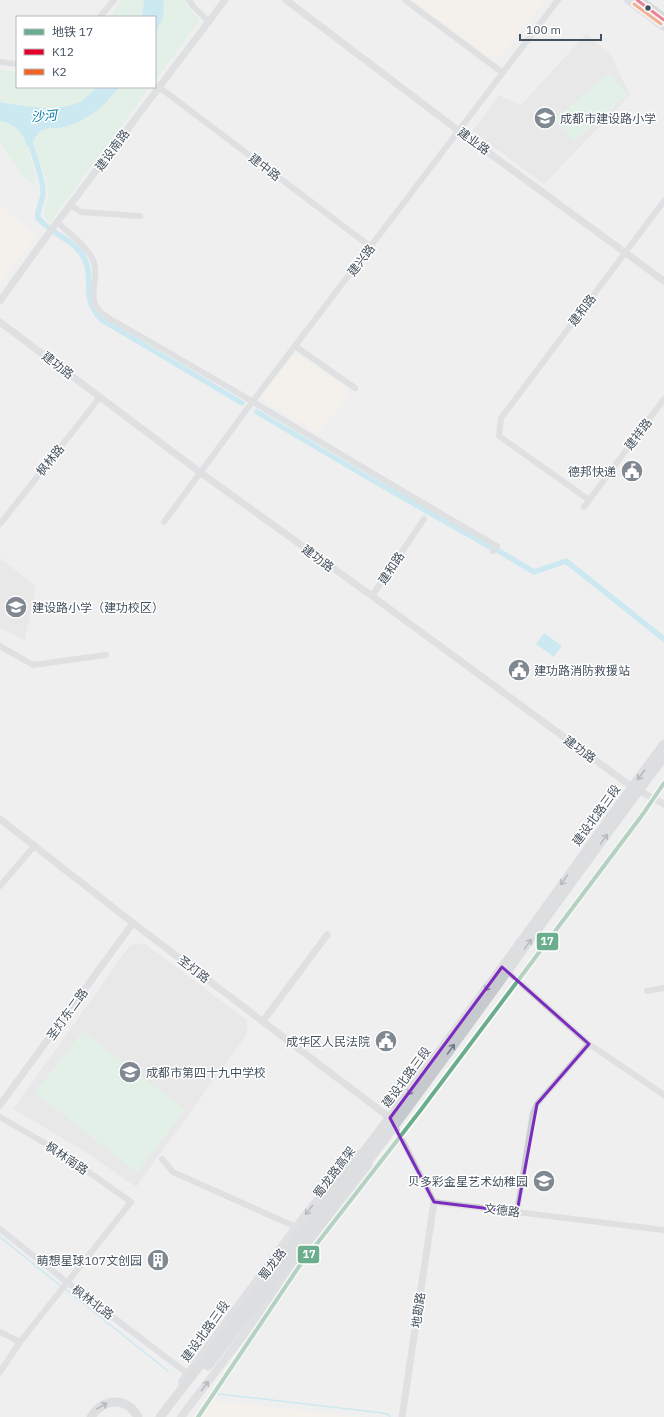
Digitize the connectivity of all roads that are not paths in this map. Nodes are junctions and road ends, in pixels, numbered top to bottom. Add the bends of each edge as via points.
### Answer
1 (114, 0) edge
2 (189, 0) edge
3 (225, 0) edge
4 (286, 0) edge
5 (405, 0) edge
6 (558, 0) edge
7 (628, 0) edge
8 (637, 0) edge
9 (101, 16) edge
10 (664, 20) edge
11 (209, 22) junction
12 (664, 27) edge
13 (0, 62) edge
14 (16, 64) edge
15 (503, 73) junction
16 (159, 87) junction
17 (460, 131) junction
18 (664, 201) edge
19 (70, 205) junction
20 (140, 216) dead end
21 (57, 223) junction
22 (371, 247) junction
23 (626, 252) junction
24 (664, 281) edge
25 (0, 301) edge
26 (0, 322) edge
27 (295, 346) junction
28 (355, 388) dead end
29 (100, 397) junction
30 (664, 400) edge
31 (253, 401) junction
32 (201, 473) junction
33 (589, 500) junction
34 (584, 507) dead end
35 (424, 519) dead end
36 (164, 522) dead end
37 (0, 524) edge
38 (493, 551) dead end
39 (372, 596) junction
40 (0, 646) edge
41 (106, 655) dead end
42 (664, 744) edge
43 (664, 757) edge
44 (635, 789) junction
45 (664, 804) edge
46 (0, 819) edge
47 (35, 845) junction
48 (0, 886) edge
49 (133, 923) junction
50 (327, 935) dead end
51 (505, 969) junction
52 (664, 988) edge
53 (647, 991) dead end
54 (263, 1021) junction
55 (589, 1044) junction
56 (664, 1095) edge
57 (0, 1105) edge
58 (0, 1117) edge
59 (392, 1122) junction
60 (162, 1160) dead end
61 (434, 1202) junction
62 (517, 1212) junction
63 (296, 1227) junction
64 (0, 1229) edge
65 (664, 1230) edge
66 (300, 1243) junction
67 (66, 1284) junction
68 (0, 1332) edge
69 (20, 1342) junction
70 (0, 1372) edge
71 (188, 1374) junction
72 (91, 1417) edge
73 (138, 1417) edge
74 (158, 1417) edge
75 (167, 1417) edge
76 (181, 1417) edge
77 (402, 1417) edge

1 - 9 street
2 - 11 street
3 - 11 street, 建设南路
4 - 17 street, 建业路
5 - 15 street
6 - 15 street, 建兴路
7 - 12 main road
8 - 10 highway
11 - 16 street, 建设南路
13 - 14 street
15 - 17 street, 建兴路
16 - 19 street, 建设南路
16 - 22 street, 建中路
17 - 22 street, 建兴路
17 - 23 street, 建业路
18 - 23 street, 建和路
19 - 20 street via 81,212
19 - 21 street, 建设南路
21 - 25 street, 建设南路
21 - 31 street via 92,259 96,271 93,298 98,309 110,319
22 - 27 street, 建兴路
23 - 24 street, 建业路
23 - 33 street, 建和路 via 501,418 499,436
26 - 29 street, 建功路
27 - 28 street
27 - 31 street, 建兴路
29 - 32 street, 建功路
29 - 37 street, 枫林路
30 - 33 street, 建祥路
31 - 32 street, 建兴路
31 - 38 street via 497,546
32 - 36 street, 建兴路
32 - 39 street, 建功路
33 - 34 street, 建祥路
35 - 39 street, 建和路
39 - 44 street, 建功路
40 - 41 street via 33,665
42 -> 44 main road, 建设北路三段
43 - 44 main road, 建设北路三段
44 - 45 street, 建功路
44 - 51 main road, 建设北路三段
46 - 47 street, 圣灯路
47 - 48 street
47 - 49 street, 圣灯路
49 - 54 street, 圣灯路
49 - 57 street, 圣灯东二路
50 - 54 street
51 - 55 street
51 - 59 main road, 建设北路三段
52 - 53 street
54 - 59 street, 圣灯路
55 - 56 street
55 - 62 street via 537,1104 533,1113
58 - 67 street, 枫林南路 via 62,1153 131,1202
59 - 61 street
59 -> 63 main road, 建设北路三段 via 326,1189
59 - 66 main road, 蜀龙路
76 -> 59 main road, 建设北路三段 via 346,1201
60 - 63 street via 173,1172
61 - 62 street, 文德路
61 - 77 street, 地勘路
62 - 65 street, 文德路
63 - 71 main road, 建设北路三段
64 - 67 street, 枫林北路
66 - 74 main road, 蜀龙路
66 - 75 main road, 蜀龙路
67 - 69 street
67 - 71 street, 枫林北路
68 - 69 street
69 - 70 street
71 - 74 main road, 建设北路三段
72 -> 73 main road via 102,1405 110,1402 126,1404

